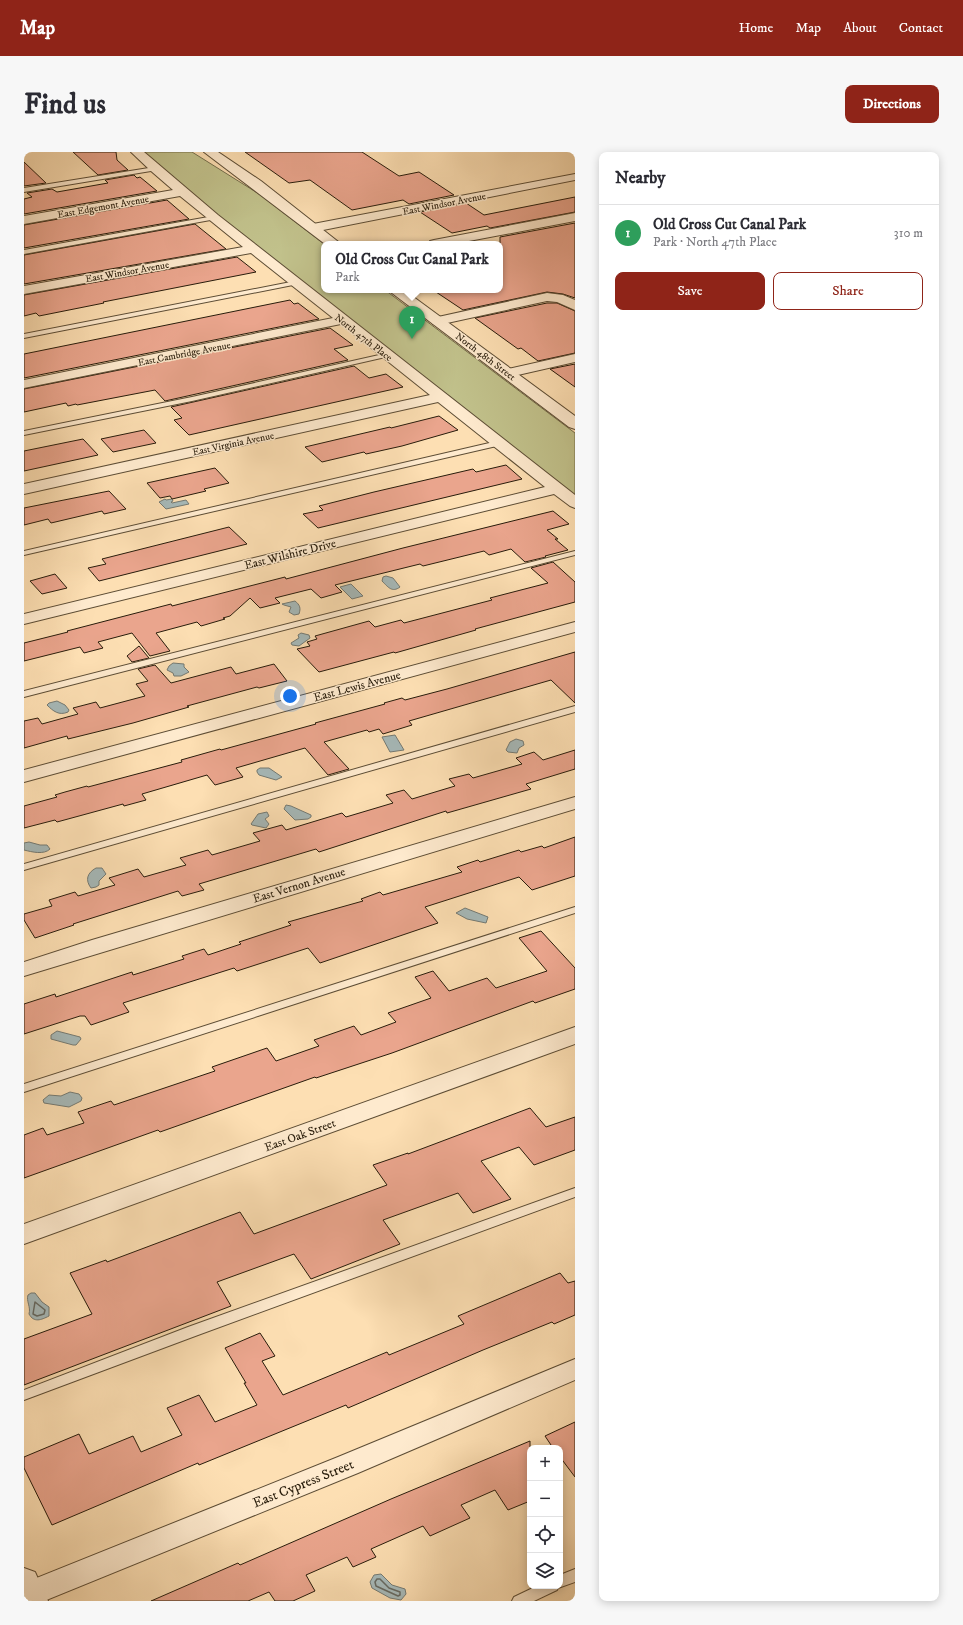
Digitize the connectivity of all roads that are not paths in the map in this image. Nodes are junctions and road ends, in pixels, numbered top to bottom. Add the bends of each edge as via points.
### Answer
1 (137, 152) edge
2 (210, 152) edge
3 (155, 168) junction
4 (575, 177) edge
5 (24, 190) edge
6 (183, 192) junction
7 (575, 217) edge
8 (214, 218) junction
9 (24, 220) edge
10 (313, 228) junction
11 (330, 241) edge
12 (450, 241) edge
13 (254, 249) junction
14 (24, 252) edge
15 (296, 283) junction
16 (24, 290) edge
17 (399, 293) edge
18 (575, 306) edge
19 (343, 320) junction
20 (438, 321) junction
21 (24, 336) edge
22 (388, 355) junction
23 (575, 358) edge
24 (509, 373) junction
25 (24, 384) edge
26 (442, 397) junction
27 (575, 424) edge
28 (24, 433) edge
29 (498, 443) junction
30 (24, 489) edge
31 (556, 489) junction
32 (575, 503) edge
33 (24, 553) edge
34 (575, 553) edge
35 (24, 619) edge
36 (575, 627) edge
37 (24, 694) edge
38 (575, 709) edge
39 (24, 776) edge
40 (575, 803) edge
41 (24, 867) edge
42 (575, 910) edge
43 (24, 969) edge
44 (575, 1035) edge
45 (24, 1088) edge
46 (575, 1192) edge
47 (24, 1234) edge
48 (575, 1370) edge
49 (24, 1395) edge
50 (575, 1575) edge
51 (563, 1581) edge
52 (545, 1589) edge
53 (28, 1593) edge
54 (519, 1601) edge

1 - 3 street, North 47th Place
2 - 10 street
3 - 5 lane
3 - 6 street, North 47th Place
4 - 10 street, East Windsor Avenue
6 - 8 street, North 47th Place
6 - 9 street, East Edgemont Avenue
7 - 12 street
8 - 13 street, North 47th Place
8 - 14 lane
10 - 11 street
13 - 15 street, North 47th Place
13 - 16 street, East Windsor Avenue
15 - 19 street, North 47th Place
15 - 21 lane
17 - 20 street, North 48th Street
18 - 20 street via 556,297
19 - 22 street, North 47th Place
19 - 25 street, East Cambridge Avenue
20 - 24 street, North 48th Street
22 - 26 street, North 47th Place
22 - 28 lane
23 - 24 street
24 - 27 street, North 48th Street
26 - 29 street, North 47th Place
26 - 30 street, East Virginia Avenue
29 - 31 street, North 47th Place
29 - 33 lane
31 - 32 street, North 47th Place
31 - 35 street, East Wilshire Drive
34 - 37 lane
36 - 39 street, East Lewis Avenue
38 - 41 lane
40 - 43 street, East Vernon Avenue
42 - 45 lane
44 - 47 street, East Oak Street
46 - 49 lane
48 - 53 street, East Cypress Street via 348,1465
50 - 51 lane
52 - 54 lane

